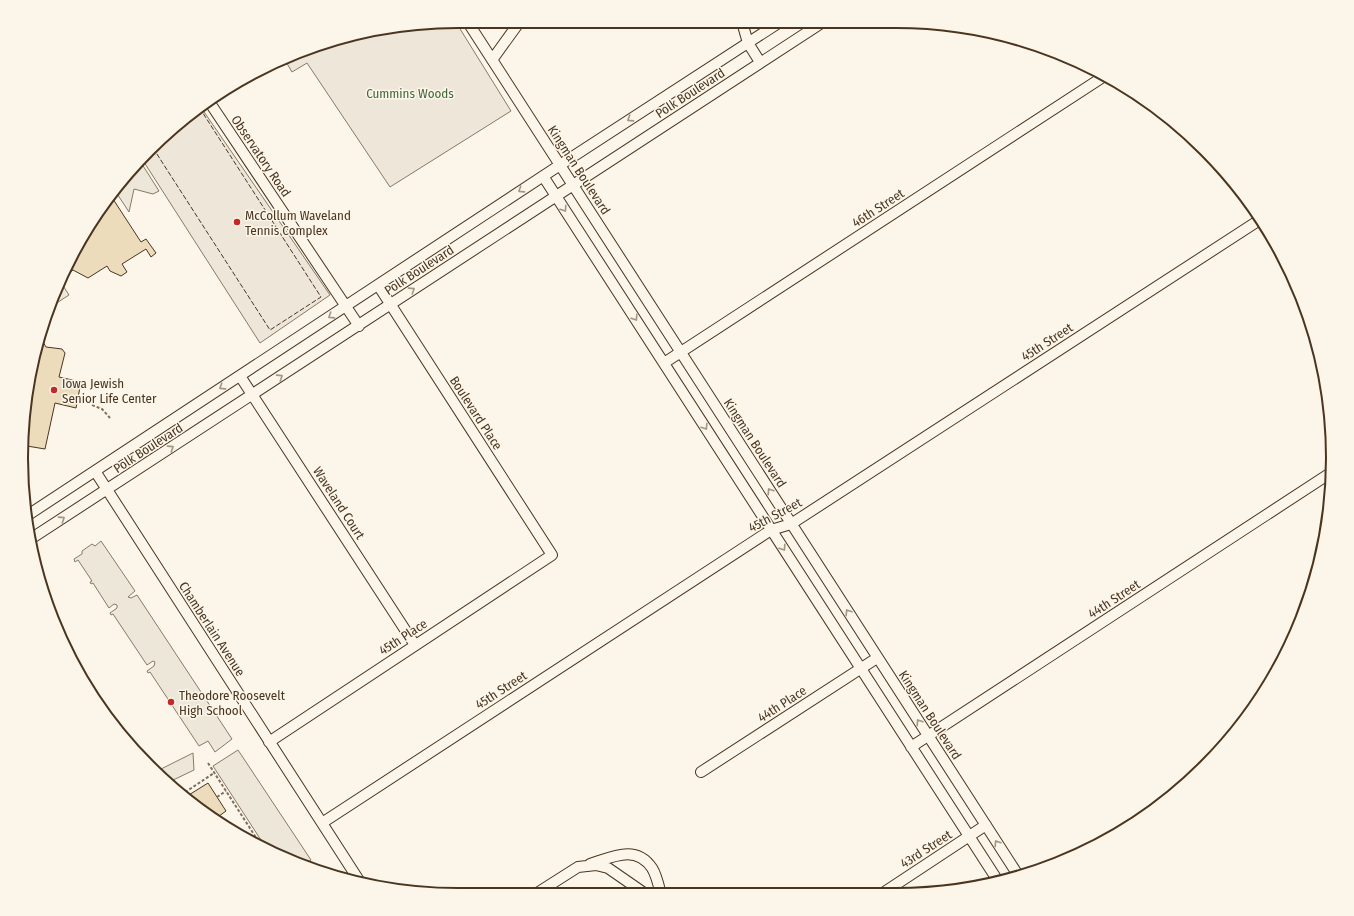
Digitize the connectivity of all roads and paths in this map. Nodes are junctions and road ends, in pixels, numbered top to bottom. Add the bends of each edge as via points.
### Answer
1 (472, 28) edge
2 (515, 28) edge
3 (744, 28) edge
4 (771, 28) edge
5 (814, 28) edge
6 (748, 43) junction
7 (492, 60) junction
8 (760, 62) junction
9 (1100, 80) edge
10 (212, 105) edge
11 (560, 165) junction
12 (543, 176) junction
13 (573, 185) junction
14 (556, 196) junction
15 (1256, 222) edge
16 (378, 285) junction
17 (391, 304) junction
18 (346, 306) junction
19 (359, 326) junction
20 (681, 352) junction
21 (664, 363) junction
22 (240, 376) junction
23 (253, 395) junction
24 (92, 405) dead end
25 (110, 418) dead end
26 (95, 471) junction
27 (1325, 476) edge
28 (107, 490) junction
29 (32, 512) edge
30 (791, 524) junction
31 (771, 530) junction
32 (35, 536) edge
33 (552, 555) joint
34 (415, 645) junction
35 (878, 658) junction
36 (861, 668) junction
37 (928, 736) junction
38 (269, 742) junction
39 (911, 747) junction
40 (208, 763) dead end
41 (701, 772) dead end
42 (214, 773) junction
43 (187, 791) edge
44 (226, 791) junction
45 (217, 797) dead end
46 (322, 823) junction
47 (986, 825) junction
48 (969, 836) junction
49 (256, 837) edge
50 (586, 866) junction
51 (1015, 871) edge
52 (356, 875) edge
53 (994, 876) edge
54 (545, 888) edge
55 (637, 888) edge
56 (659, 888) edge
57 (891, 888) edge

1 - 7 street, Kingman Boulevard
2 - 7 street
3 - 6 street
4 - 6 street, Polk Boulevard
5 - 8 street, Polk Boulevard
6 - 8 street
6 -> 11 street, Polk Boulevard
7 - 11 street, Kingman Boulevard
8 - 13 street, Polk Boulevard
9 - 20 street, 46th Street
10 - 18 street, Observatory Road
11 - 12 street, Polk Boulevard
11 - 13 street, Kingman Boulevard
12 - 14 street
12 -> 16 street, Polk Boulevard
13 - 14 street, Polk Boulevard
13 - 20 street, Kingman Boulevard
17 -> 14 street, Polk Boulevard
14 -> 21 street
15 - 30 street, 45th Street
16 - 17 street, Boulevard Place
16 - 18 street, Polk Boulevard
17 - 19 street, Polk Boulevard
17 - 33 street, Boulevard Place
18 - 19 street, Observatory Road
18 -> 22 street, Polk Boulevard
23 -> 19 street, Polk Boulevard
20 - 21 street, 46th Street
30 -> 20 street, Kingman Boulevard
21 -> 31 street
22 - 23 street, Waveland Court
22 -> 26 street, Polk Boulevard
28 -> 23 street, Polk Boulevard
23 - 34 street, Waveland Court
24 - 25 path via 102,409
26 - 28 street, Chamberlain Avenue
26 - 29 street, Polk Boulevard
27 - 37 street, 44th Street
32 -> 28 street, Polk Boulevard
28 - 38 street, Chamberlain Avenue
30 - 31 street, 45th Street
35 -> 30 street, Kingman Boulevard
31 -> 36 street
31 - 46 street, 45th Street
33 - 34 street, 45th Place
34 - 38 street, 45th Place
35 - 36 street, 44th Place
37 -> 35 street, Kingman Boulevard
36 - 39 street
36 - 41 street, 44th Place
37 - 39 street, 44th Street
37 - 47 street, Kingman Boulevard
38 - 46 street, Chamberlain Avenue
39 - 48 street
40 - 42 path
42 - 43 path
42 - 44 path
44 - 45 path
44 - 49 path
46 - 52 street, Chamberlain Avenue
47 - 48 street, 43rd Street
51 -> 47 street, Kingman Boulevard
48 - 53 street
48 - 57 street, 43rd Street
50 - 54 street via 578,867
50 - 55 street via 608,868
50 - 56 street via 618,854 631,854 643,859 652,869

